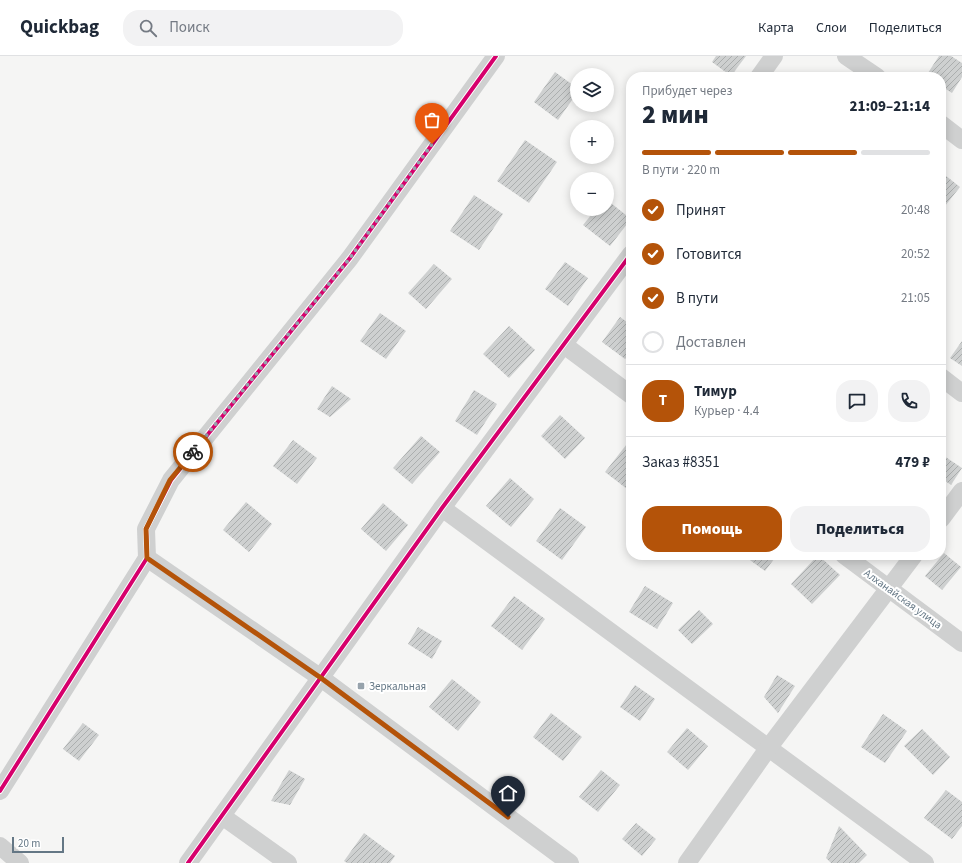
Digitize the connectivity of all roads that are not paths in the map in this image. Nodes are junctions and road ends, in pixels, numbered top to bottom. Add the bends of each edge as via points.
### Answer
1 (496, 56) edge
2 (774, 56) edge
3 (846, 56) edge
4 (763, 72) edge
5 (870, 72) edge
6 (946, 128) edge
7 (962, 140) edge
8 (626, 261) edge
9 (564, 345) junction
10 (946, 381) edge
11 (626, 392) edge
12 (962, 393) edge
13 (962, 491) edge
14 (442, 508) junction
15 (946, 512) edge
16 (147, 558) junction
17 (851, 560) edge
18 (910, 560) edge
19 (889, 589) junction
20 (962, 643) edge
21 (321, 678) junction
22 (770, 747) junction
23 (0, 791) edge
24 (222, 816) junction
25 (0, 846) edge
26 (20, 863) edge
27 (188, 863) edge
28 (288, 863) edge
29 (570, 863) edge
30 (687, 863) edge
31 (926, 863) edge

1 - 16 street via 350,258 170,480 146,529
2 - 4 street
3 - 5 street
6 - 7 street
8 - 9 street
9 - 11 street
9 - 14 street
10 - 12 street
13 - 15 street
14 - 21 street
14 - 22 street
16 - 21 street
16 - 23 street
17 - 19 street, Алханайская улица
18 - 19 street
19 - 20 street, Алханайская улица
19 - 22 street
21 - 24 street
21 - 29 street
22 - 30 street
22 - 31 street
24 - 27 street
24 - 28 street
25 - 26 street

